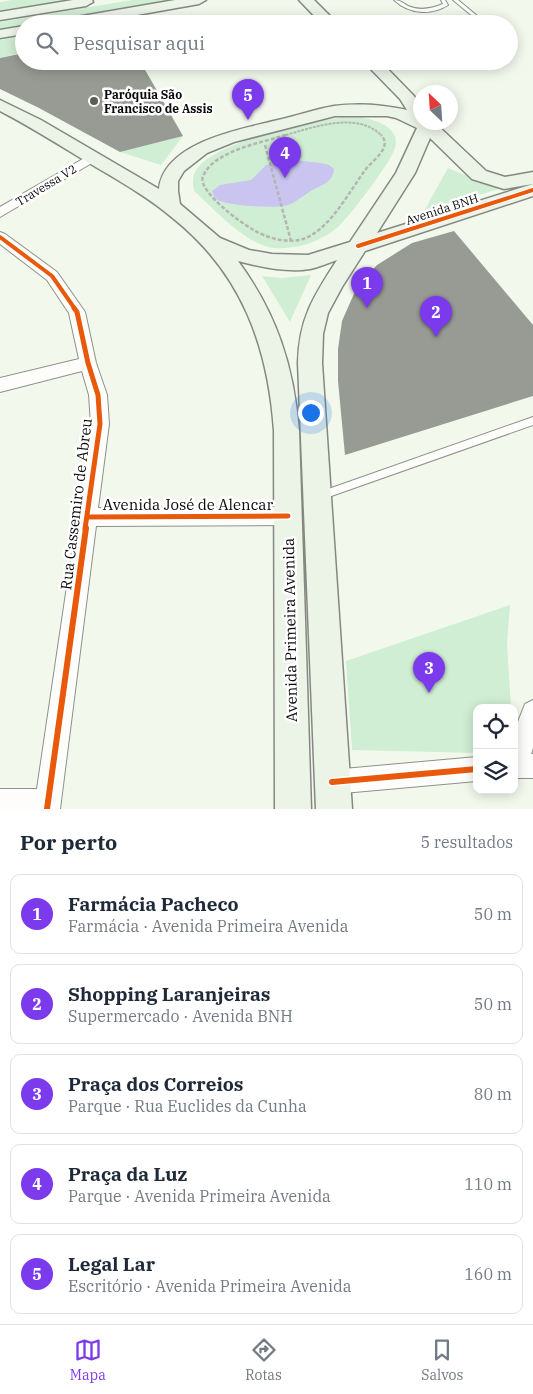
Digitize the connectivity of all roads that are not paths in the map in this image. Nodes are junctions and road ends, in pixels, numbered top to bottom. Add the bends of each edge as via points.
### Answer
1 (101, 0) edge
2 (198, 0) edge
3 (306, 0) edge
4 (396, 0) edge
5 (443, 0) edge
6 (455, 0) edge
7 (111, 15) edge
8 (322, 15) edge
9 (474, 15) edge
10 (0, 16) edge
11 (15, 32) edge
12 (0, 34) edge
13 (379, 70) edge
14 (0, 105) edge
15 (413, 107) edge
16 (413, 118) edge
17 (421, 130) edge
18 (431, 130) edge
19 (92, 157) junction
20 (533, 178) edge
21 (533, 190) edge
22 (171, 206) junction
23 (0, 213) edge
24 (0, 237) edge
25 (210, 242) junction
26 (358, 246) junction
27 (88, 363) junction
28 (0, 386) edge
29 (533, 421) edge
30 (317, 497) junction
31 (288, 516) junction
32 (89, 517) junction
33 (533, 712) edge
34 (521, 766) edge
35 (473, 770) edge
36 (333, 795) edge
37 (0, 802) edge
38 (47, 806) edge
39 (293, 809) edge

1 - 10 main road
2 - 7 main road
3 - 8 main road
4 - 5 lane via 407,8 420,11 446,5
6 - 9 lane
11 - 12 main road
13 - 15 main road
14 - 19 main road, Avenida Primeira Avenida
16 - 22 main road via 387,111 342,110 228,138 201,150 178,168 169,181
17 - 26 main road, Avenida Primeira Avenida via 415,156
18 - 20 main road, Avenida BNH via 479,175 504,184
19 - 22 main road, Avenida Primeira Avenida
19 - 23 street, Travessa V2
21 - 26 main road, Avenida BNH
22 - 25 main road, Avenida Primeira Avenida
24 - 27 street, Rua Cassemiro de Abreu via 52,276 77,312
25 - 26 main road, Avenida BNH via 255,260 281,263 309,262
25 - 31 main road, Avenida Primeira Avenida via 225,258 253,304 278,367 286,434
26 - 30 main road, Avenida Primeira Avenida via 319,308 310,341
27 - 28 street
27 - 32 street, Rua Cassemiro de Abreu via 98,395 100,424
29 - 30 lane
30 - 36 main road, Avenida Primeira Avenida
31 - 32 street, Avenida José de Alencar
31 - 39 main road, Avenida Primeira Avenida
32 - 38 street, Rua Cassemiro de Abreu
33 - 34 street
35 - 36 street
37 - 38 street

